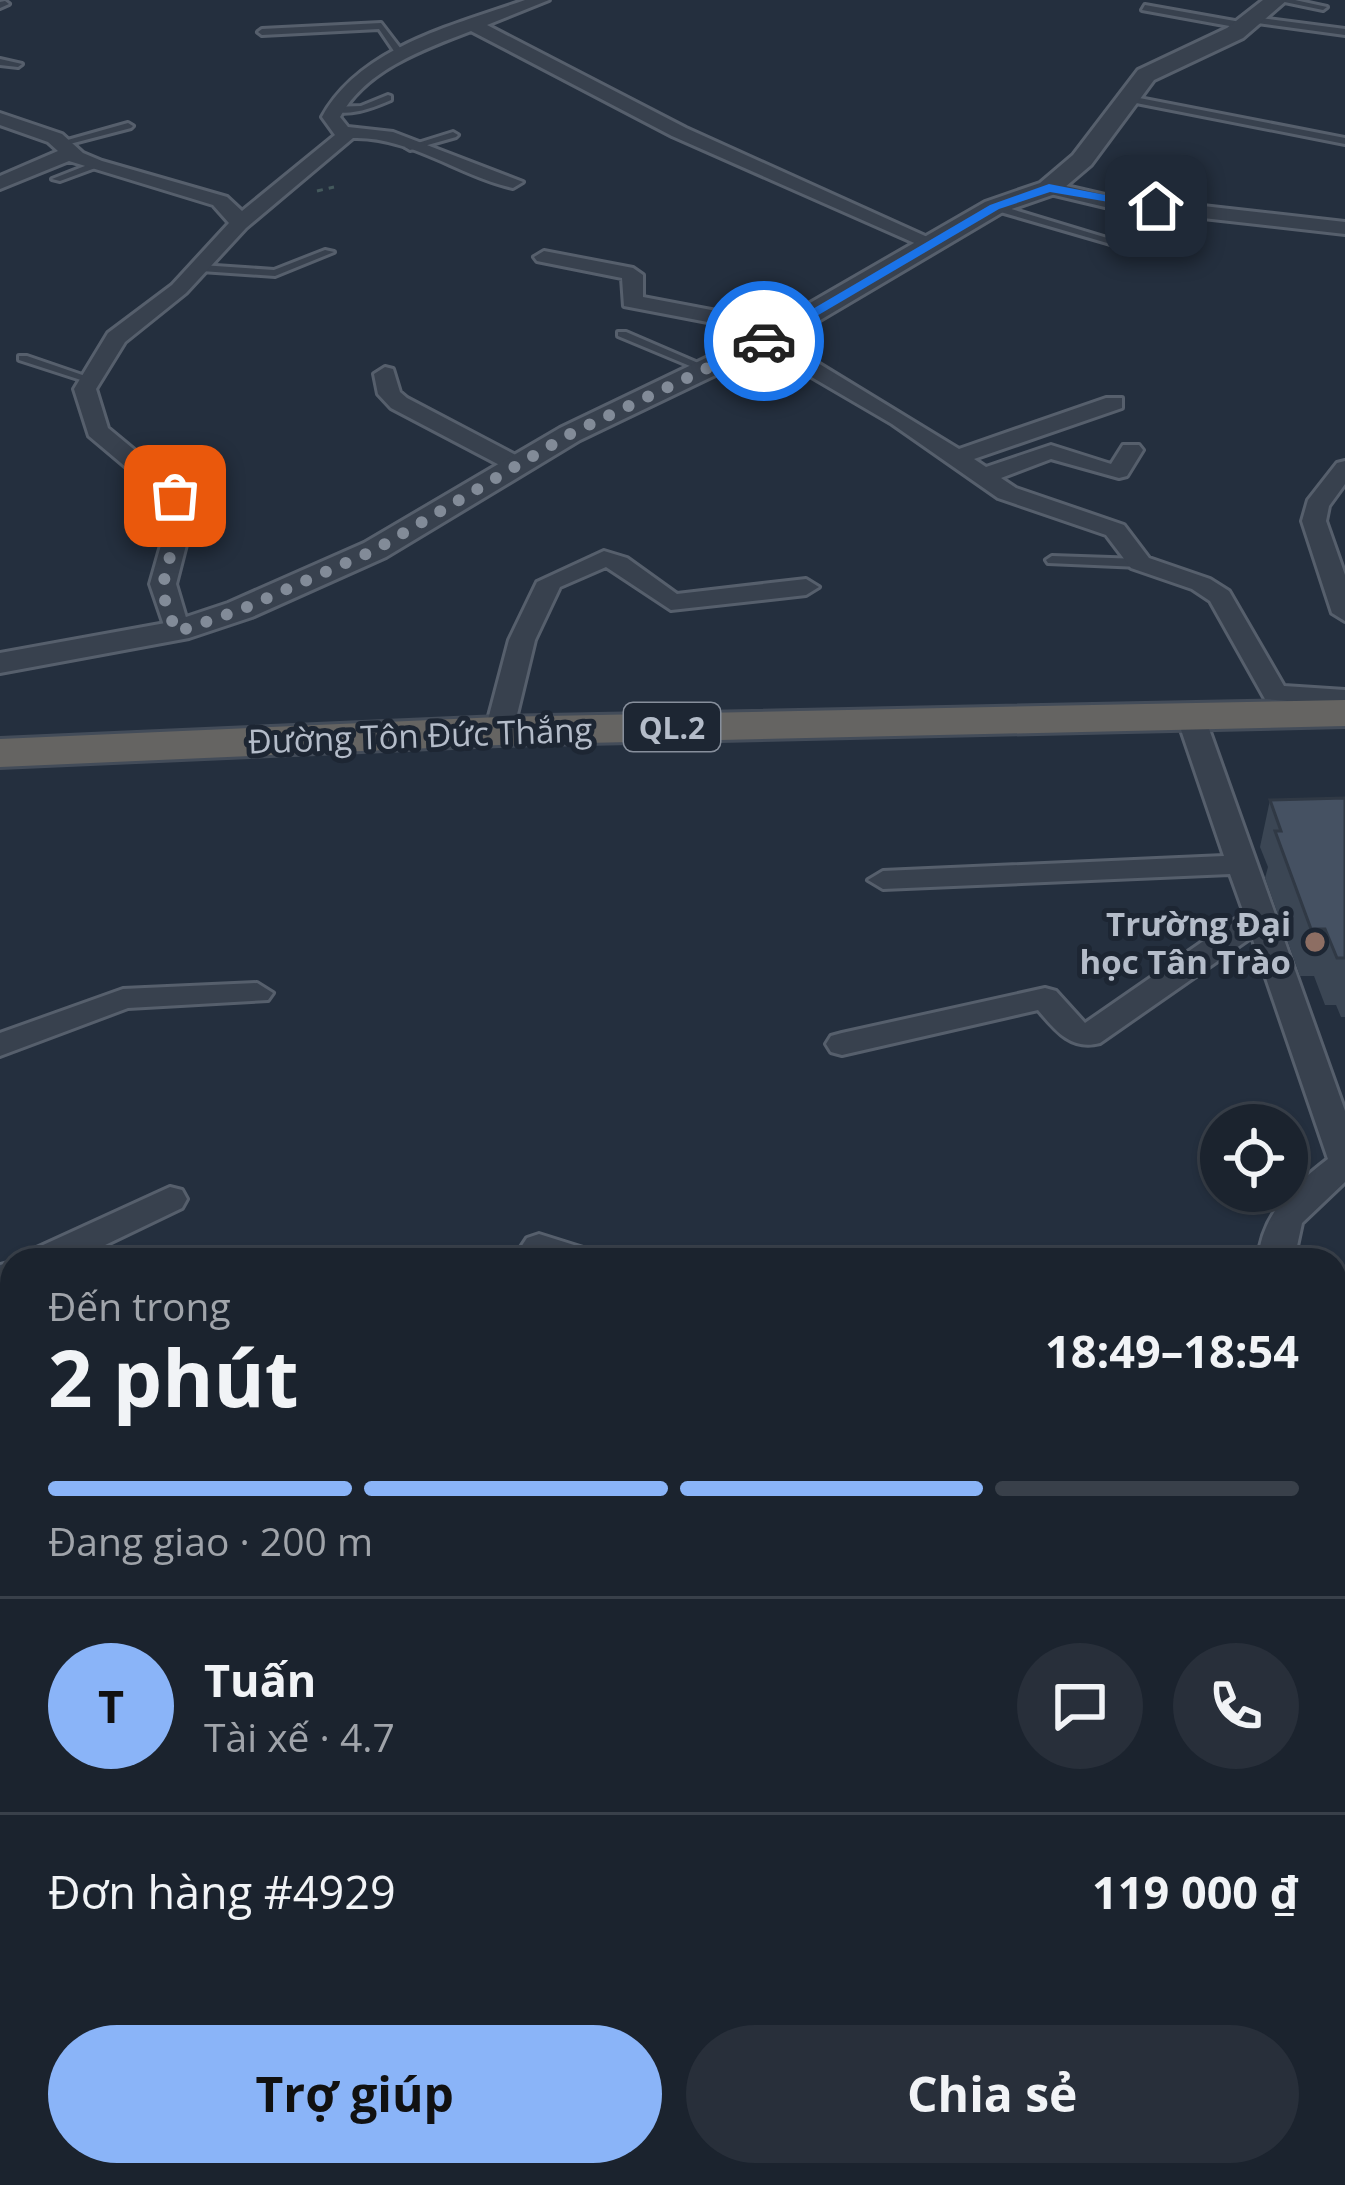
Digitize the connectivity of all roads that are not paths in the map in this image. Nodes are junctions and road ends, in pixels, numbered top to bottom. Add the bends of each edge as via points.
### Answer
1 (541, 0) edge
2 (1278, 0) edge
3 (1323, 7) dead end
4 (1145, 8) dead end
5 (1250, 23) junction
6 (473, 26) junction
7 (262, 32) dead end
8 (1345, 32) edge
9 (401, 56) junction
10 (0, 62) edge
11 (18, 64) dead end
12 (388, 98) dead end
13 (1129, 99) junction
14 (332, 110) junction
15 (0, 119) edge
16 (128, 126) dead end
17 (346, 133) junction
18 (453, 134) dead end
19 (1345, 141) edge
20 (410, 147) junction
21 (66, 148) junction
22 (95, 165) junction
23 (57, 179) dead end
24 (513, 182) dead end
25 (0, 183) edge
26 (1049, 188) junction
27 (994, 207) junction
28 (239, 224) junction
29 (1345, 227) edge
30 (934, 244) junction
31 (1132, 247) dead end
32 (329, 252) dead end
33 (544, 257) dead end
34 (201, 268) junction
35 (622, 334) dead end
36 (768, 339) junction
37 (23, 358) dead end
38 (706, 370) junction
39 (385, 374) dead end
40 (88, 379) junction
41 (1114, 403) dead end
42 (1131, 451) dead end
43 (955, 458) junction
44 (519, 466) junction
45 (1345, 469) edge
46 (984, 477) junction
47 (1052, 560) dead end
48 (1140, 563) junction
49 (806, 587) dead end
50 (1345, 613) edge
51 (177, 632) junction
52 (0, 663) edge
53 (1345, 698) edge
54 (1345, 713) edge
55 (1190, 716) junction
56 (499, 731) junction
57 (0, 753) edge
58 (1243, 864) junction
59 (883, 880) dead end
60 (1261, 916) junction
61 (257, 993) dead end
62 (842, 1044) dead end
63 (0, 1045) edge
64 (1345, 1161) edge
65 (170, 1199) dead end
66 (539, 1246) dead end
67 (68, 1248) edge
68 (552, 1248) edge
69 (1278, 1248) edge

1 - 6 street
2 - 3 lane
2 - 5 street
4 - 5 lane
5 - 8 lane
5 - 13 street via 1161,65
6 - 9 street
6 - 30 street via 679,132
7 - 9 lane via 380,26
9 - 14 street
10 - 11 lane
12 - 14 lane
13 - 19 lane
13 - 26 street via 1069,176
14 - 17 street
15 - 21 street
16 - 21 lane
17 - 20 street via 369,130
17 - 28 street
18 - 20 lane
20 - 24 street
21 - 22 street
21 - 25 street
22 - 23 lane
22 - 28 street via 195,190 232,210
26 - 27 street
26 - 29 street
27 - 30 street
27 - 31 lane
28 - 34 street
30 - 36 street
32 - 34 lane via 275,273
33 - 36 street via 626,272 633,275 632,302 719,318
34 - 40 street via 116,338
35 - 38 lane
36 - 38 street
36 - 43 street
37 - 40 lane
38 - 44 street
39 - 44 street via 399,404
40 - 51 street via 97,431 183,510 163,584
41 - 43 street
42 - 46 street via 1119,471 1048,452
43 - 46 street
44 - 51 street via 375,550
45 - 50 street via 1314,521
46 - 48 street via 1030,504 1115,530
47 - 48 lane
48 - 53 street via 1220,596 1275,693
49 - 56 street via 671,602 604,559 550,582 522,640
51 - 52 street
54 - 55 highway, Đường Tôn Đức Thắng / QL.2
55 - 56 highway, Đường Tôn Đức Thắng / QL.2
55 - 58 street
56 - 57 highway, Đường Tôn Đức Thắng / QL.2
58 - 59 street
58 - 60 street
60 - 62 street via 1088,1035 1045,998
60 - 64 street
61 - 63 street via 122,999
64 - 69 street via 1295,1204
65 - 67 street
66 - 68 street

